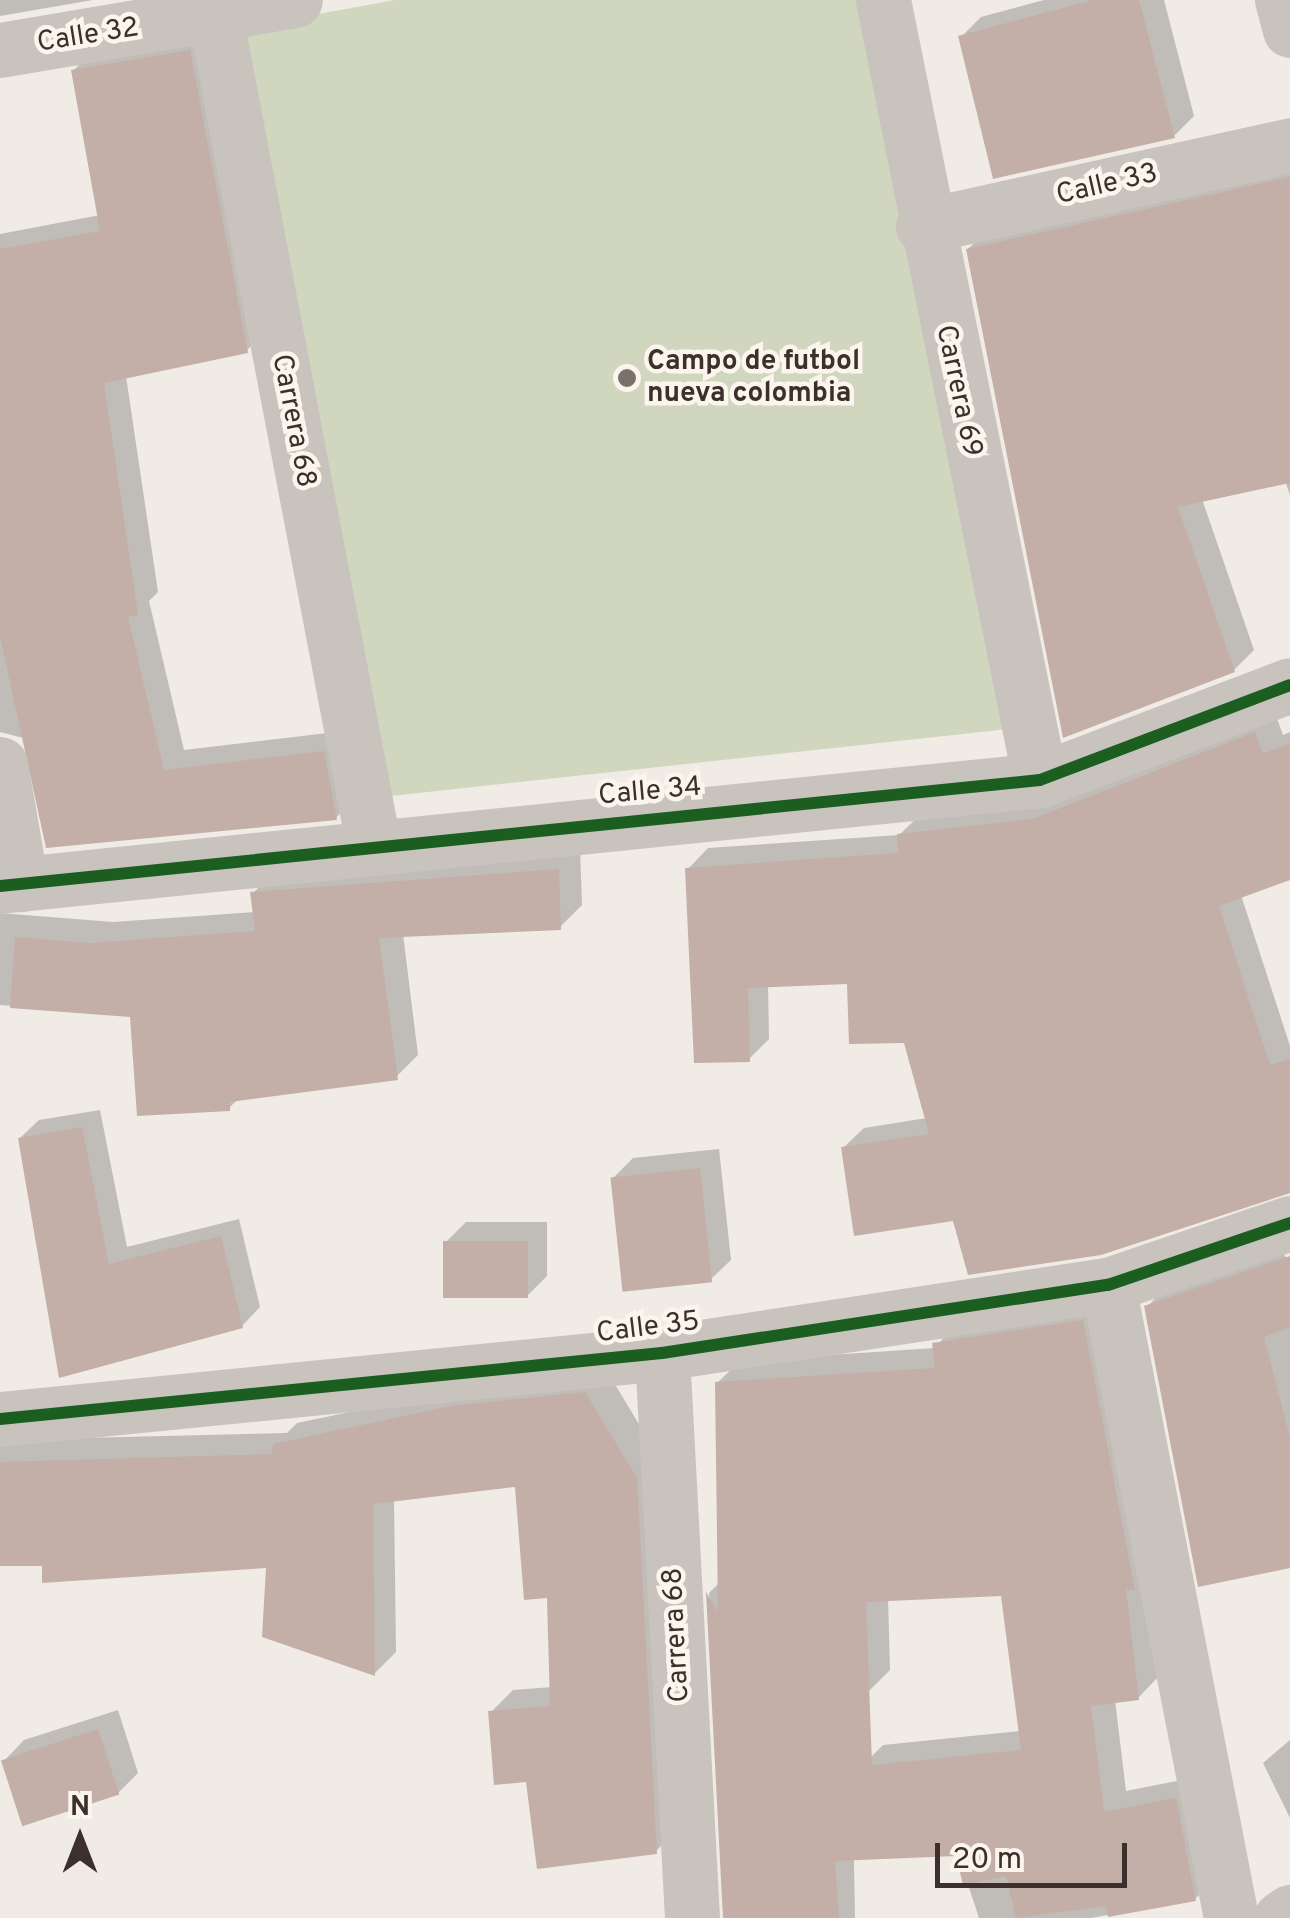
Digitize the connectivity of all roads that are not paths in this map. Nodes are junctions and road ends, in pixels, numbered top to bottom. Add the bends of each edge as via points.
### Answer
1 (295, 0) edge
2 (883, 0) edge
3 (1282, 0) edge
4 (214, 8) edge
5 (1290, 30) edge
6 (0, 50) edge
7 (1290, 144) edge
8 (923, 226) junction
9 (1290, 685) edge
10 (0, 764) edge
11 (1040, 780) junction
12 (373, 843) junction
13 (10, 885) edge
14 (1290, 1224) edge
15 (1108, 1286) junction
16 (662, 1353) junction
17 (0, 1419) edge
18 (1290, 1912) edge
19 (692, 1918) edge
20 (1230, 1918) edge
21 (1281, 1918) edge

1 - 4 street, Calle 32
2 - 8 street, Carrera 69
3 - 5 street
4 - 6 street, Calle 32
4 - 12 street, Carrera 68
7 - 8 street, Calle 33
8 - 11 street, Carrera 69
9 - 11 street, Calle 34
10 - 13 street
11 - 12 street, Calle 34
12 - 13 street, Calle 34
14 - 15 street, Calle 35
15 - 16 street, Calle 35
15 - 20 street
16 - 17 street, Calle 35
16 - 19 street, Carrera 68
18 - 21 street

